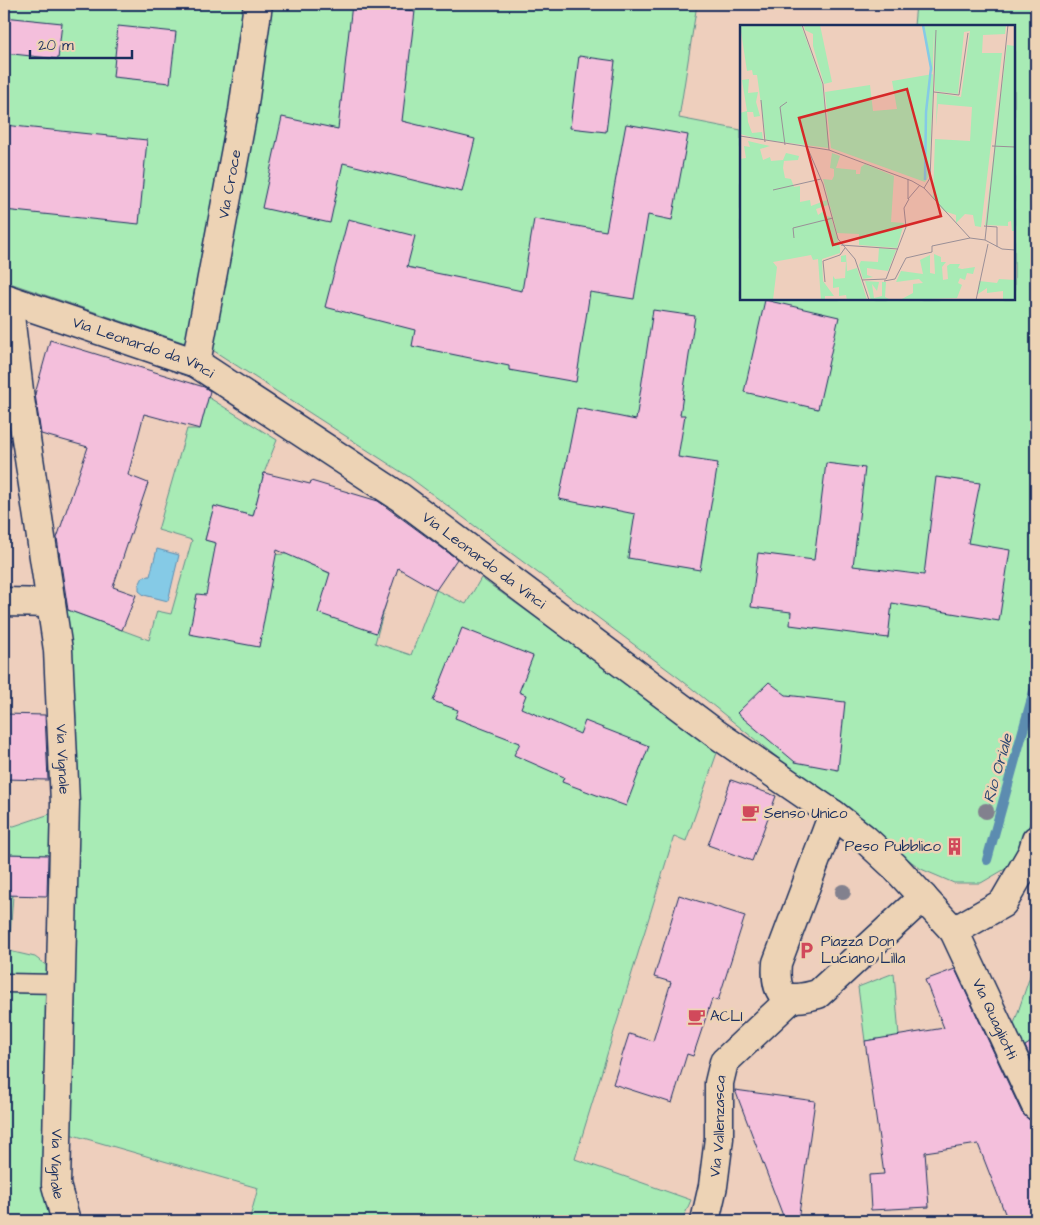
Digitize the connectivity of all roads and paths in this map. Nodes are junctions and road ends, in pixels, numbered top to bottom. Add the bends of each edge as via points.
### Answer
1 (258, 4) edge
2 (6, 299) edge
3 (196, 363) junction
4 (4, 602) edge
5 (51, 603) junction
6 (832, 814) junction
7 (1036, 840) edge
8 (923, 897) junction
9 (954, 930) junction
10 (4, 983) edge
11 (60, 984) junction
12 (791, 999) junction
13 (1036, 1106) edge
14 (66, 1221) edge
15 (704, 1221) edge

1 - 3 street, Via Croce
2 - 3 street, Via Leonardo da Vinci
2 - 5 street, Via Vignale
3 - 6 street, Via Leonardo da Vinci via 400,497 715,733
4 - 5 street
5 - 11 street, Via Vignale via 58,650 64,803
6 - 8 street, Via Leonardo da Vinci via 865,839
6 - 12 street via 778,963 778,986
7 - 9 street via 1003,904
8 - 9 street, Via Quagliotti
8 - 12 street via 818,994
9 - 13 street, Via Quagliotti
10 - 11 lane
11 - 14 street, Via Vignale via 56,1185
12 - 15 street, Via Vallenzasca via 724,1062 719,1083 719,1138 713,1186

